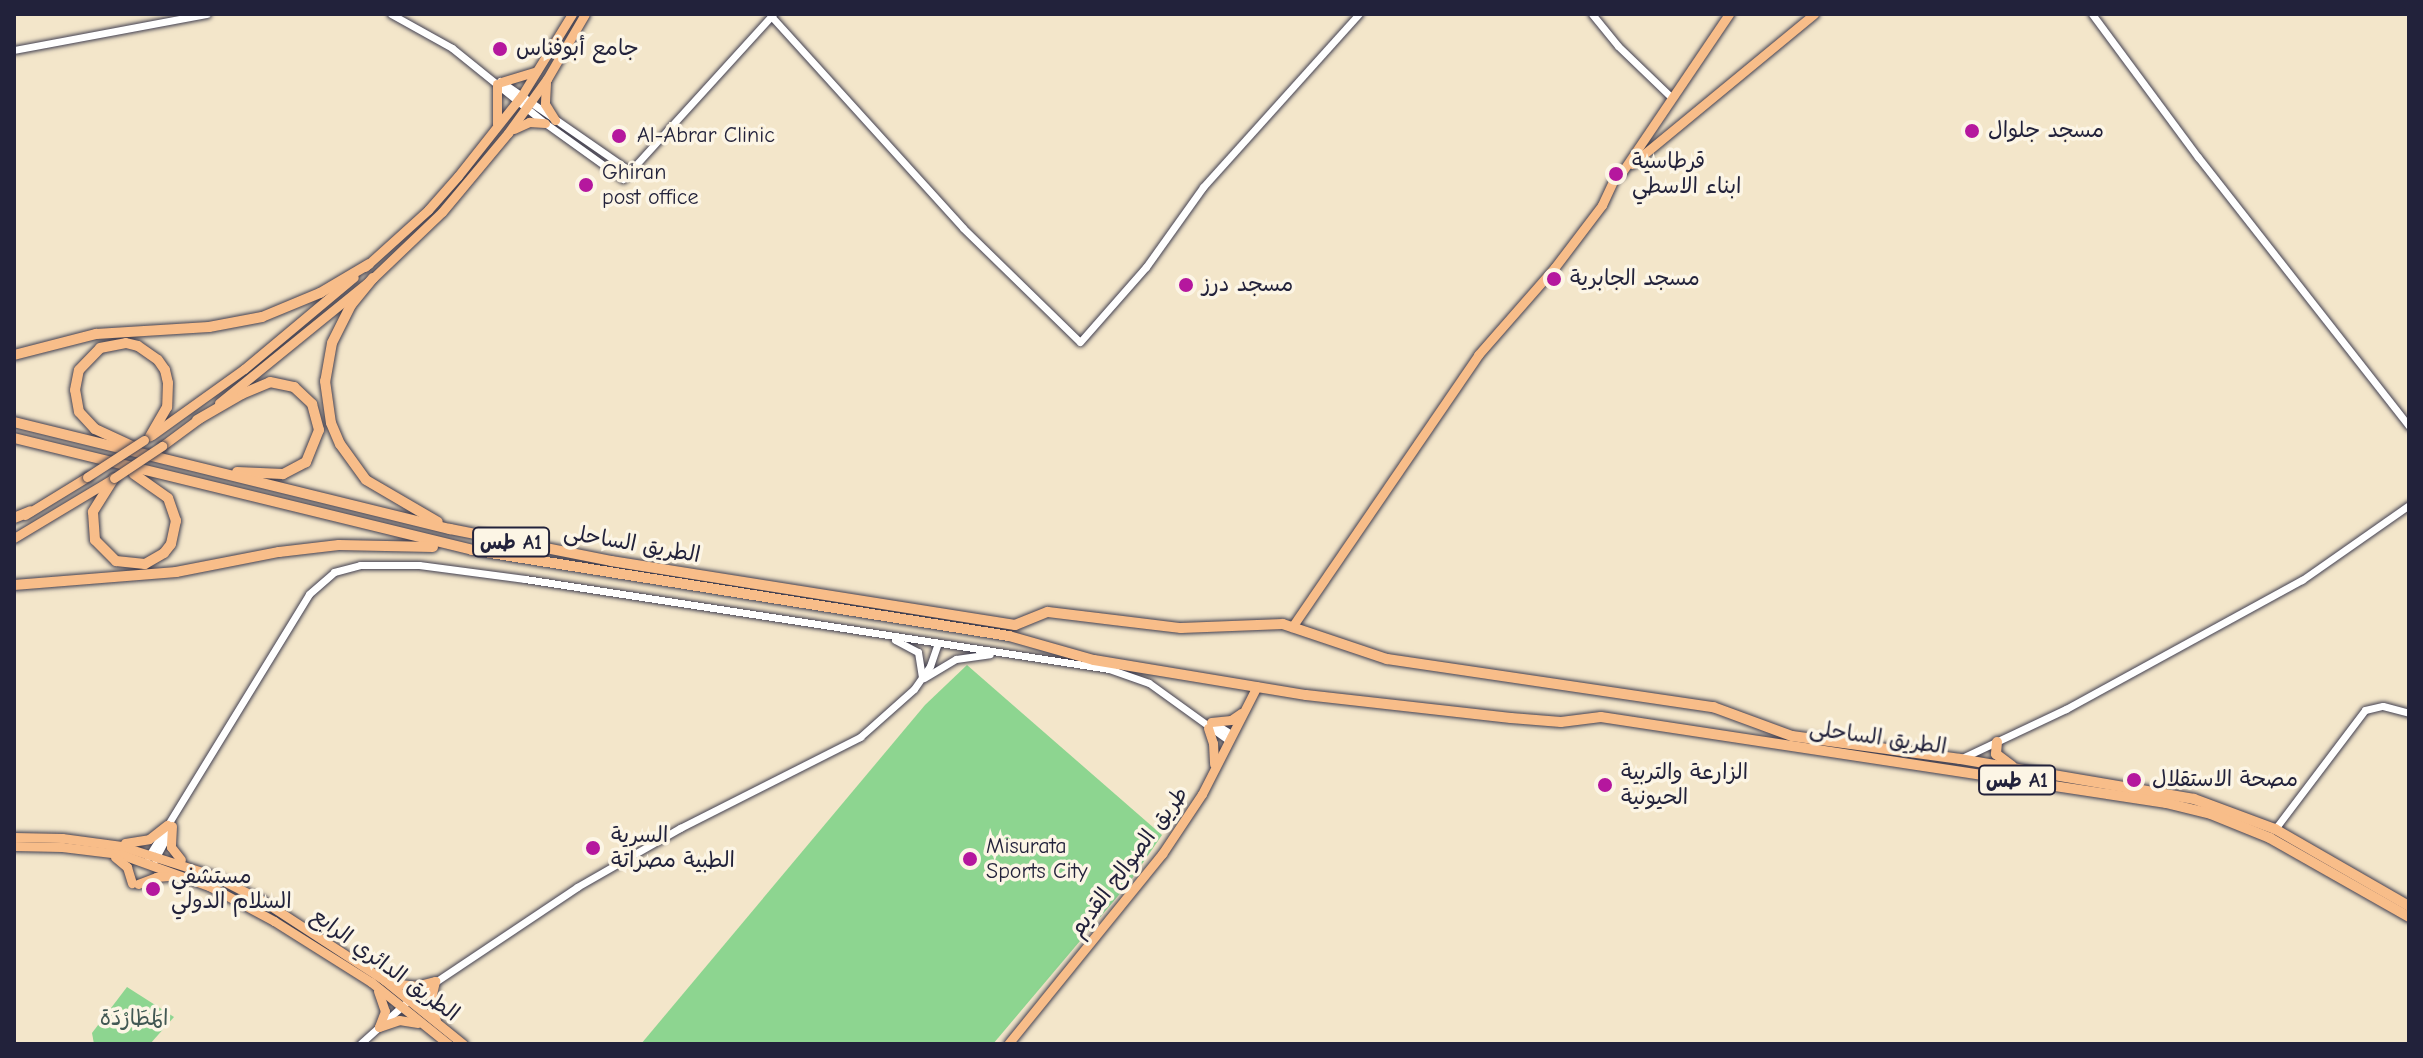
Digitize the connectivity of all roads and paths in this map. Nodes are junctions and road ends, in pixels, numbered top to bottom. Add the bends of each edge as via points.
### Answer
1 (207, 14) edge
2 (391, 14) edge
3 (572, 14) edge
4 (585, 14) edge
5 (1359, 14) edge
6 (1592, 14) edge
7 (1729, 14) edge
8 (1814, 14) edge
9 (2092, 14) edge
10 (772, 15) edge
11 (14, 50) edge
12 (539, 69) junction
13 (547, 79) junction
14 (497, 81) junction
15 (519, 98) junction
16 (1672, 98) junction
17 (528, 105) junction
18 (550, 122) junction
19 (496, 127) junction
20 (508, 133) junction
21 (630, 171) junction
22 (1622, 172) junction
23 (369, 264) junction
24 (373, 278) junction
25 (14, 355) edge
26 (197, 420) junction
27 (14, 422) edge
28 (2409, 426) edge
29 (147, 438) junction
30 (14, 441) edge
31 (160, 458) junction
32 (114, 464) junction
33 (198, 468) junction
34 (114, 478) junction
35 (2409, 505) edge
36 (31, 511) joint
37 (14, 520) edge
38 (450, 529) junction
39 (14, 538) edge
40 (472, 550) junction
41 (14, 585) edge
42 (868, 602) junction
43 (866, 614) junction
44 (1292, 627) junction
45 (870, 632) junction
46 (938, 643) junction
47 (1007, 653) junction
48 (922, 679) junction
49 (1257, 686) junction
50 (1241, 713) junction
51 (2409, 713) edge
52 (1210, 725) junction
53 (1229, 737) junction
54 (1997, 742) junction
55 (1960, 759) junction
56 (2017, 769) junction
57 (1213, 772) junction
58 (171, 823) junction
59 (2275, 829) junction
60 (14, 837) edge
61 (14, 846) edge
62 (105, 847) junction
63 (154, 854) junction
64 (148, 863) junction
65 (191, 872) junction
66 (2409, 906) edge
67 (2409, 917) edge
68 (384, 980) junction
69 (435, 981) junction
70 (371, 982) junction
71 (405, 1003) junction
72 (433, 1025) junction
73 (379, 1027) junction
74 (360, 1044) edge
75 (448, 1044) edge
76 (463, 1044) edge
77 (1008, 1044) edge

1 - 11 street
2 - 14 street via 437,37
3 - 12 main road
4 - 13 main road
5 - 10 street via 1203,187 1146,267 1080,342 963,228
6 - 16 street
7 - 16 main road
8 - 22 main road
9 - 28 street
10 - 21 street
12 - 14 main road
12 - 15 main road
13 - 17 main road
13 - 18 main road
14 - 15 street
14 - 19 main road
15 - 17 street
15 - 19 main road
16 - 22 main road
17 - 18 street
17 - 20 main road
18 - 20 main road via 521,124
18 - 21 street
18 - 21 street via 623,179
19 - 23 main road via 428,210
20 - 24 main road via 442,212
22 - 44 main road via 1555,267 1478,355
23 - 25 highway via 320,293 262,317 209,327 96,334
23 - 29 main road via 244,369
24 - 26 main road
24 - 38 highway via 351,305 332,343 325,381 331,423 366,480
26 - 33 highway via 257,386 280,382 304,393 319,430 306,462 283,474
26 - 34 main road, bridge
27 - 31 highway, الطريق الساحلى / طس A1
29 - 31 highway via 169,396 165,370 138,346 100,348 79,370 79,412 106,435
29 - 36 main road, bridge
30 - 32 highway, الطريق الساحلى / طس A1
31 - 33 highway, الطريق الساحلى / طس A1
32 - 34 highway via 158,488 174,509 171,544 145,564 116,561 95,540 93,512
32 - 40 highway, الطريق الساحلى / طس A1
33 - 38 highway, الطريق الساحلى / طس A1
34 - 39 main road
35 - 54 street via 2302,580
36 - 37 highway
38 - 42 highway, الطريق الساحلى / طس A1
40 - 41 highway via 339,545 176,572
40 - 43 highway, الطريق الساحلى / طس A1
42 - 43 highway
42 - 44 highway, الطريق الساحلى / طس A1 via 1015,625 1048,612 1181,628 1277,623
43 - 49 highway, الطريق الساحلى / طس A1 via 1009,636 1094,660
44 - 55 highway, الطريق الساحلى / طس A1 via 1387,659 1713,707 1792,736
45 - 46 street
45 - 48 street via 916,650
45 - 58 street via 448,568 342,568 309,594
46 - 47 street
46 - 48 street
47 - 48 street via 956,659
47 - 52 street via 1124,673 1149,683
48 - 69 street via 860,737 643,848
49 - 50 main road, طريق الصوالح القديم
49 - 67 highway, الطريق الساحلى / طس A1 via 1511,718 1561,722 1601,717 2184,807 2270,838
50 - 52 main road
50 - 53 main road, طريق الصوالح القديم
51 - 59 street via 2383,706 2365,710
52 - 53 street
52 - 57 main road
53 - 57 main road, طريق الصوالح القديم
54 - 55 street
54 - 56 highway via 1998,757
55 - 56 highway, الطريق الساحلى / طس A1
56 - 59 highway, الطريق الساحلى / طس A1 via 2194,799
57 - 77 main road, طريق الصوالح القديم via 1127,900
58 - 62 main road via 141,842
58 - 63 street
58 - 65 main road via 173,852
59 - 66 highway, الطريق الساحلى / طس A1
60 - 62 main road, الطريق الدائري الرابع
61 - 62 main road, الطريق الدائري الرابع
62 - 63 main road, الطريق الدائري الرابع
62 - 64 main road, الطريق الدائري الرابع
62 - 65 main road via 123,862 135,884
63 - 64 street
63 - 65 main road, الطريق الدائري الرابع
64 - 65 main road, الطريق الدائري الرابع
65 - 68 main road, الطريق الدائري الرابع via 263,901
65 - 70 main road, الطريق الدائري الرابع
68 - 69 main road via 407,986
68 - 71 main road, الطريق الدائري الرابع
69 - 71 street
69 - 72 main road via 430,1002
70 - 71 main road, الطريق الدائري الرابع
70 - 73 main road via 384,1005
71 - 72 main road, الطريق الدائري الرابع
71 - 73 street
72 - 73 main road via 406,1020
72 - 75 main road, الطريق الدائري الرابع
72 - 76 main road, الطريق الدائري الرابع
73 - 74 street

